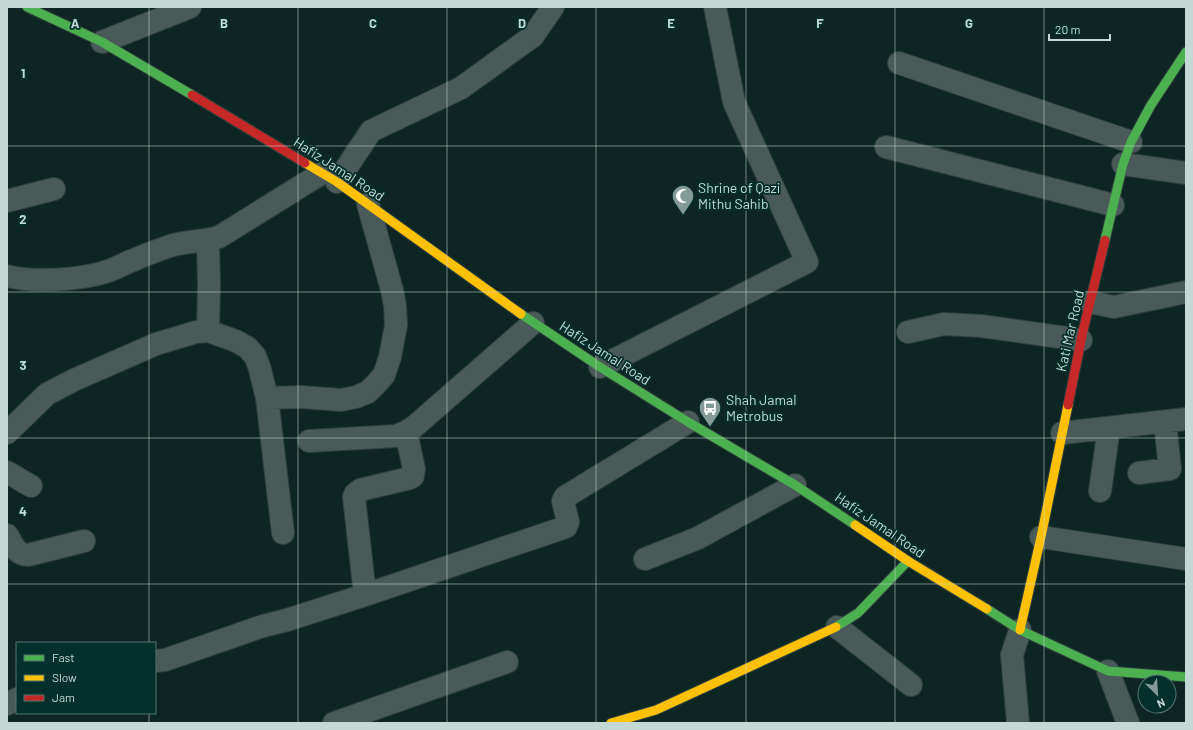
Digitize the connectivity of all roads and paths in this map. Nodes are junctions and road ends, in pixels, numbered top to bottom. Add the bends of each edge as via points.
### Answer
1 (27, 7) edge
2 (190, 7) edge
3 (553, 7) edge
4 (715, 7) edge
5 (102, 42) junction
6 (1186, 52) edge
7 (899, 63) dead end
8 (1131, 142) junction
9 (886, 146) dead end
10 (1123, 164) junction
11 (1186, 172) edge
12 (330, 178) junction
13 (54, 189) dead end
14 (7, 201) edge
15 (368, 204) junction
16 (1113, 205) junction
17 (208, 241) junction
18 (7, 276) edge
19 (1186, 292) edge
20 (1090, 302) junction
21 (533, 323) junction
22 (208, 331) junction
23 (908, 332) dead end
24 (1081, 340) junction
25 (600, 367) junction
26 (267, 398) junction
27 (1176, 420) edge
28 (688, 422) junction
29 (1109, 428) junction
30 (406, 432) junction
31 (7, 433) edge
32 (1062, 434) junction
33 (309, 441) dead end
34 (7, 472) edge
35 (1139, 473) dead end
36 (795, 485) junction
37 (31, 486) dead end
38 (1100, 491) dead end
39 (283, 533) dead end
40 (7, 535) edge
41 (1041, 537) junction
42 (84, 541) dead end
43 (1186, 559) edge
44 (645, 560) dead end
45 (908, 561) junction
46 (365, 595) junction
47 (837, 627) junction
48 (1020, 630) junction
49 (156, 661) edge
50 (507, 662) dead end
51 (1108, 671) junction
52 (1186, 678) edge
53 (911, 685) dead end
54 (16, 700) edge
55 (7, 704) edge
56 (334, 723) edge
57 (611, 723) edge
58 (1018, 723) edge
59 (1128, 723) edge

1 - 5 main road, Hafiz Jamal Road
2 - 5 street
3 - 12 street via 533,36 461,88 371,131
4 - 25 street via 734,102 807,262
5 - 12 main road, Hafiz Jamal Road
6 - 8 main road, Kati Mar Road
7 - 8 street
8 - 10 main road, Kati Mar Road
9 - 16 street
10 - 11 street
10 - 16 main road, Kati Mar Road
12 - 15 main road, Hafiz Jamal Road
12 - 17 street
13 - 14 street
15 - 21 main road, Hafiz Jamal Road
15 - 26 street via 395,306 396,325 384,374 368,392 356,398
16 - 20 main road, Kati Mar Road
17 - 18 street via 171,246 102,273 44,280
17 - 22 street
19 - 20 street via 1114,307
20 - 24 main road, Kati Mar Road
21 - 25 main road, Hafiz Jamal Road
21 - 30 street
22 - 26 street via 248,348 259,366
22 - 31 street via 156,344 74,380 47,394
23 - 24 street via 944,324 981,326
24 - 32 main road, Kati Mar Road
25 - 28 main road, Hafiz Jamal Road
26 - 39 street
27 - 29 street
27 - 35 street via 1170,469
28 - 36 main road, Hafiz Jamal Road
28 - 46 street via 565,497 563,501 568,522 566,527
29 - 32 street
29 - 38 street
30 - 33 street via 396,436
30 - 46 street via 414,469 413,476 360,490 354,497
32 - 41 main road, Kati Mar Road
34 - 37 street
36 - 44 street via 698,538
36 - 45 main road, Hafiz Jamal Road
40 - 42 street via 22,555
41 - 43 street
41 - 48 main road, Kati Mar Road
45 - 47 main road via 858,614
45 - 48 main road, Hafiz Jamal Road
46 - 49 street
47 - 53 street
47 - 57 main road via 656,710
48 - 51 main road, Hafiz Jamal Road
48 - 58 street via 1012,655
50 - 56 street
51 - 52 main road, Hafiz Jamal Road
51 - 59 street
54 - 55 street

